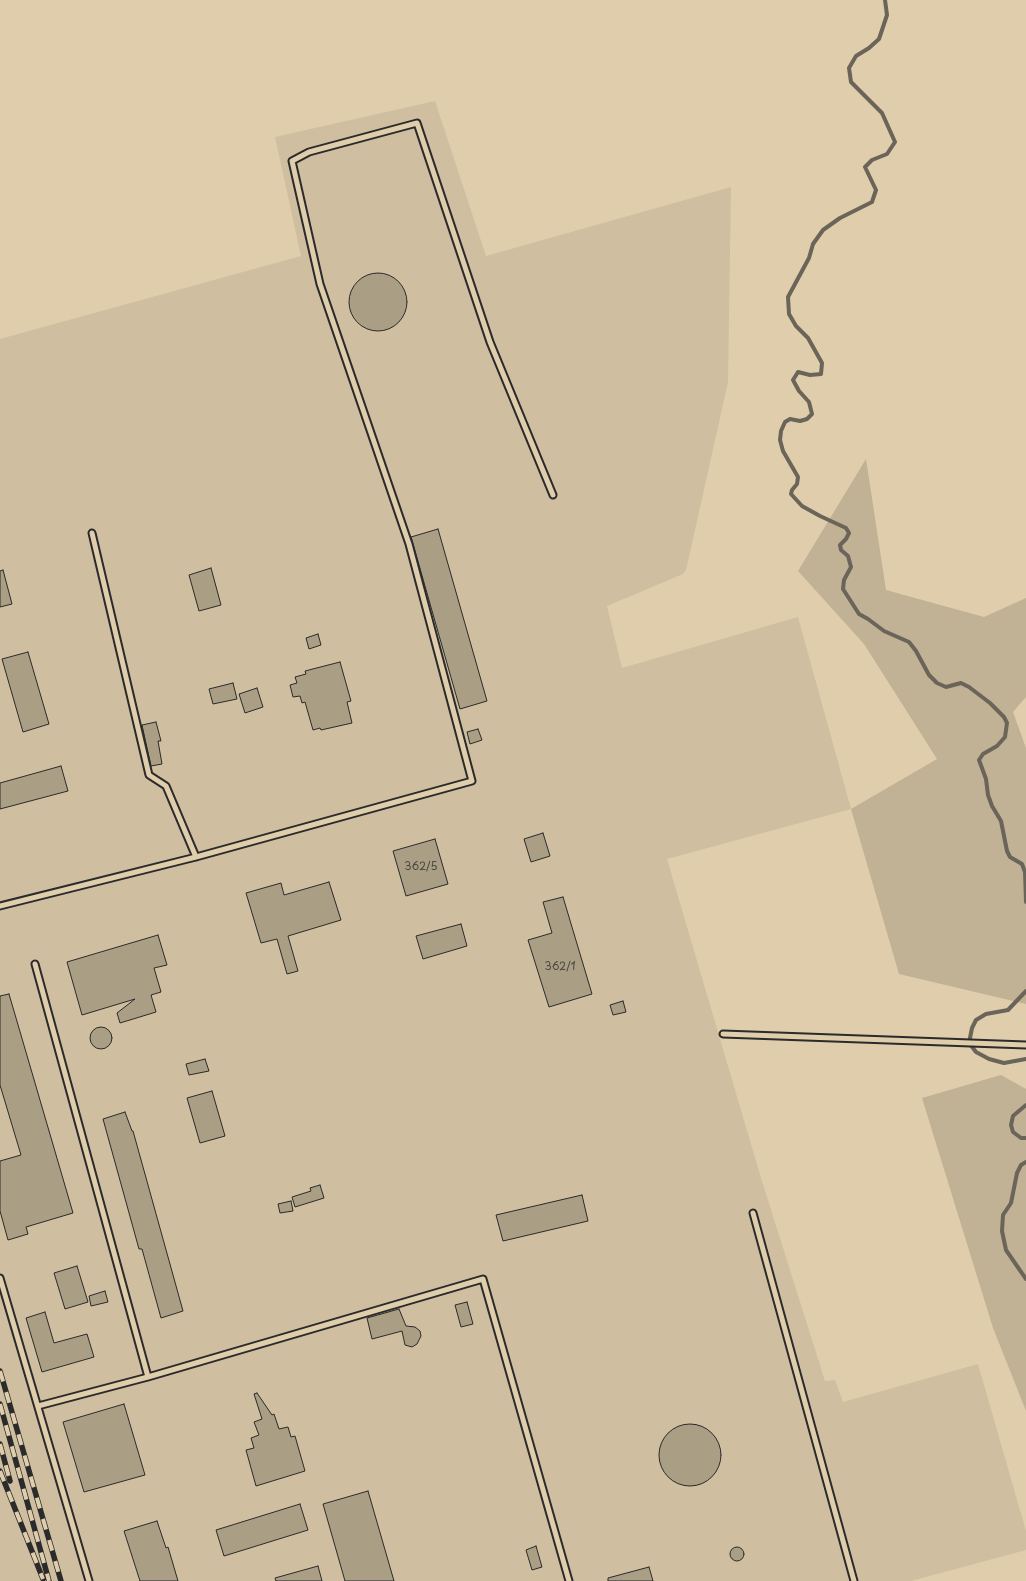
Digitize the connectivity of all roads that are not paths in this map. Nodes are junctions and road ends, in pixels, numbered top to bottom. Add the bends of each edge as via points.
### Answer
1 (553, 496) dead end
2 (92, 533) dead end
3 (196, 856) junction
4 (0, 906) edge
5 (35, 964) dead end
6 (723, 1034) dead end
7 (1026, 1045) edge
8 (753, 1213) dead end
9 (0, 1278) edge
10 (148, 1377) junction
11 (38, 1406) junction
12 (89, 1581) edge
13 (569, 1581) edge
14 (854, 1581) edge

1 - 3 lane via 490,342 417,123 309,152 292,161 320,284 409,544 472,781
2 - 3 lane via 149,775 166,786
3 - 4 lane
5 - 10 lane
6 - 7 lane
8 - 14 lane
9 - 11 lane
10 - 11 lane
10 - 13 lane via 483,1279
11 - 12 lane

